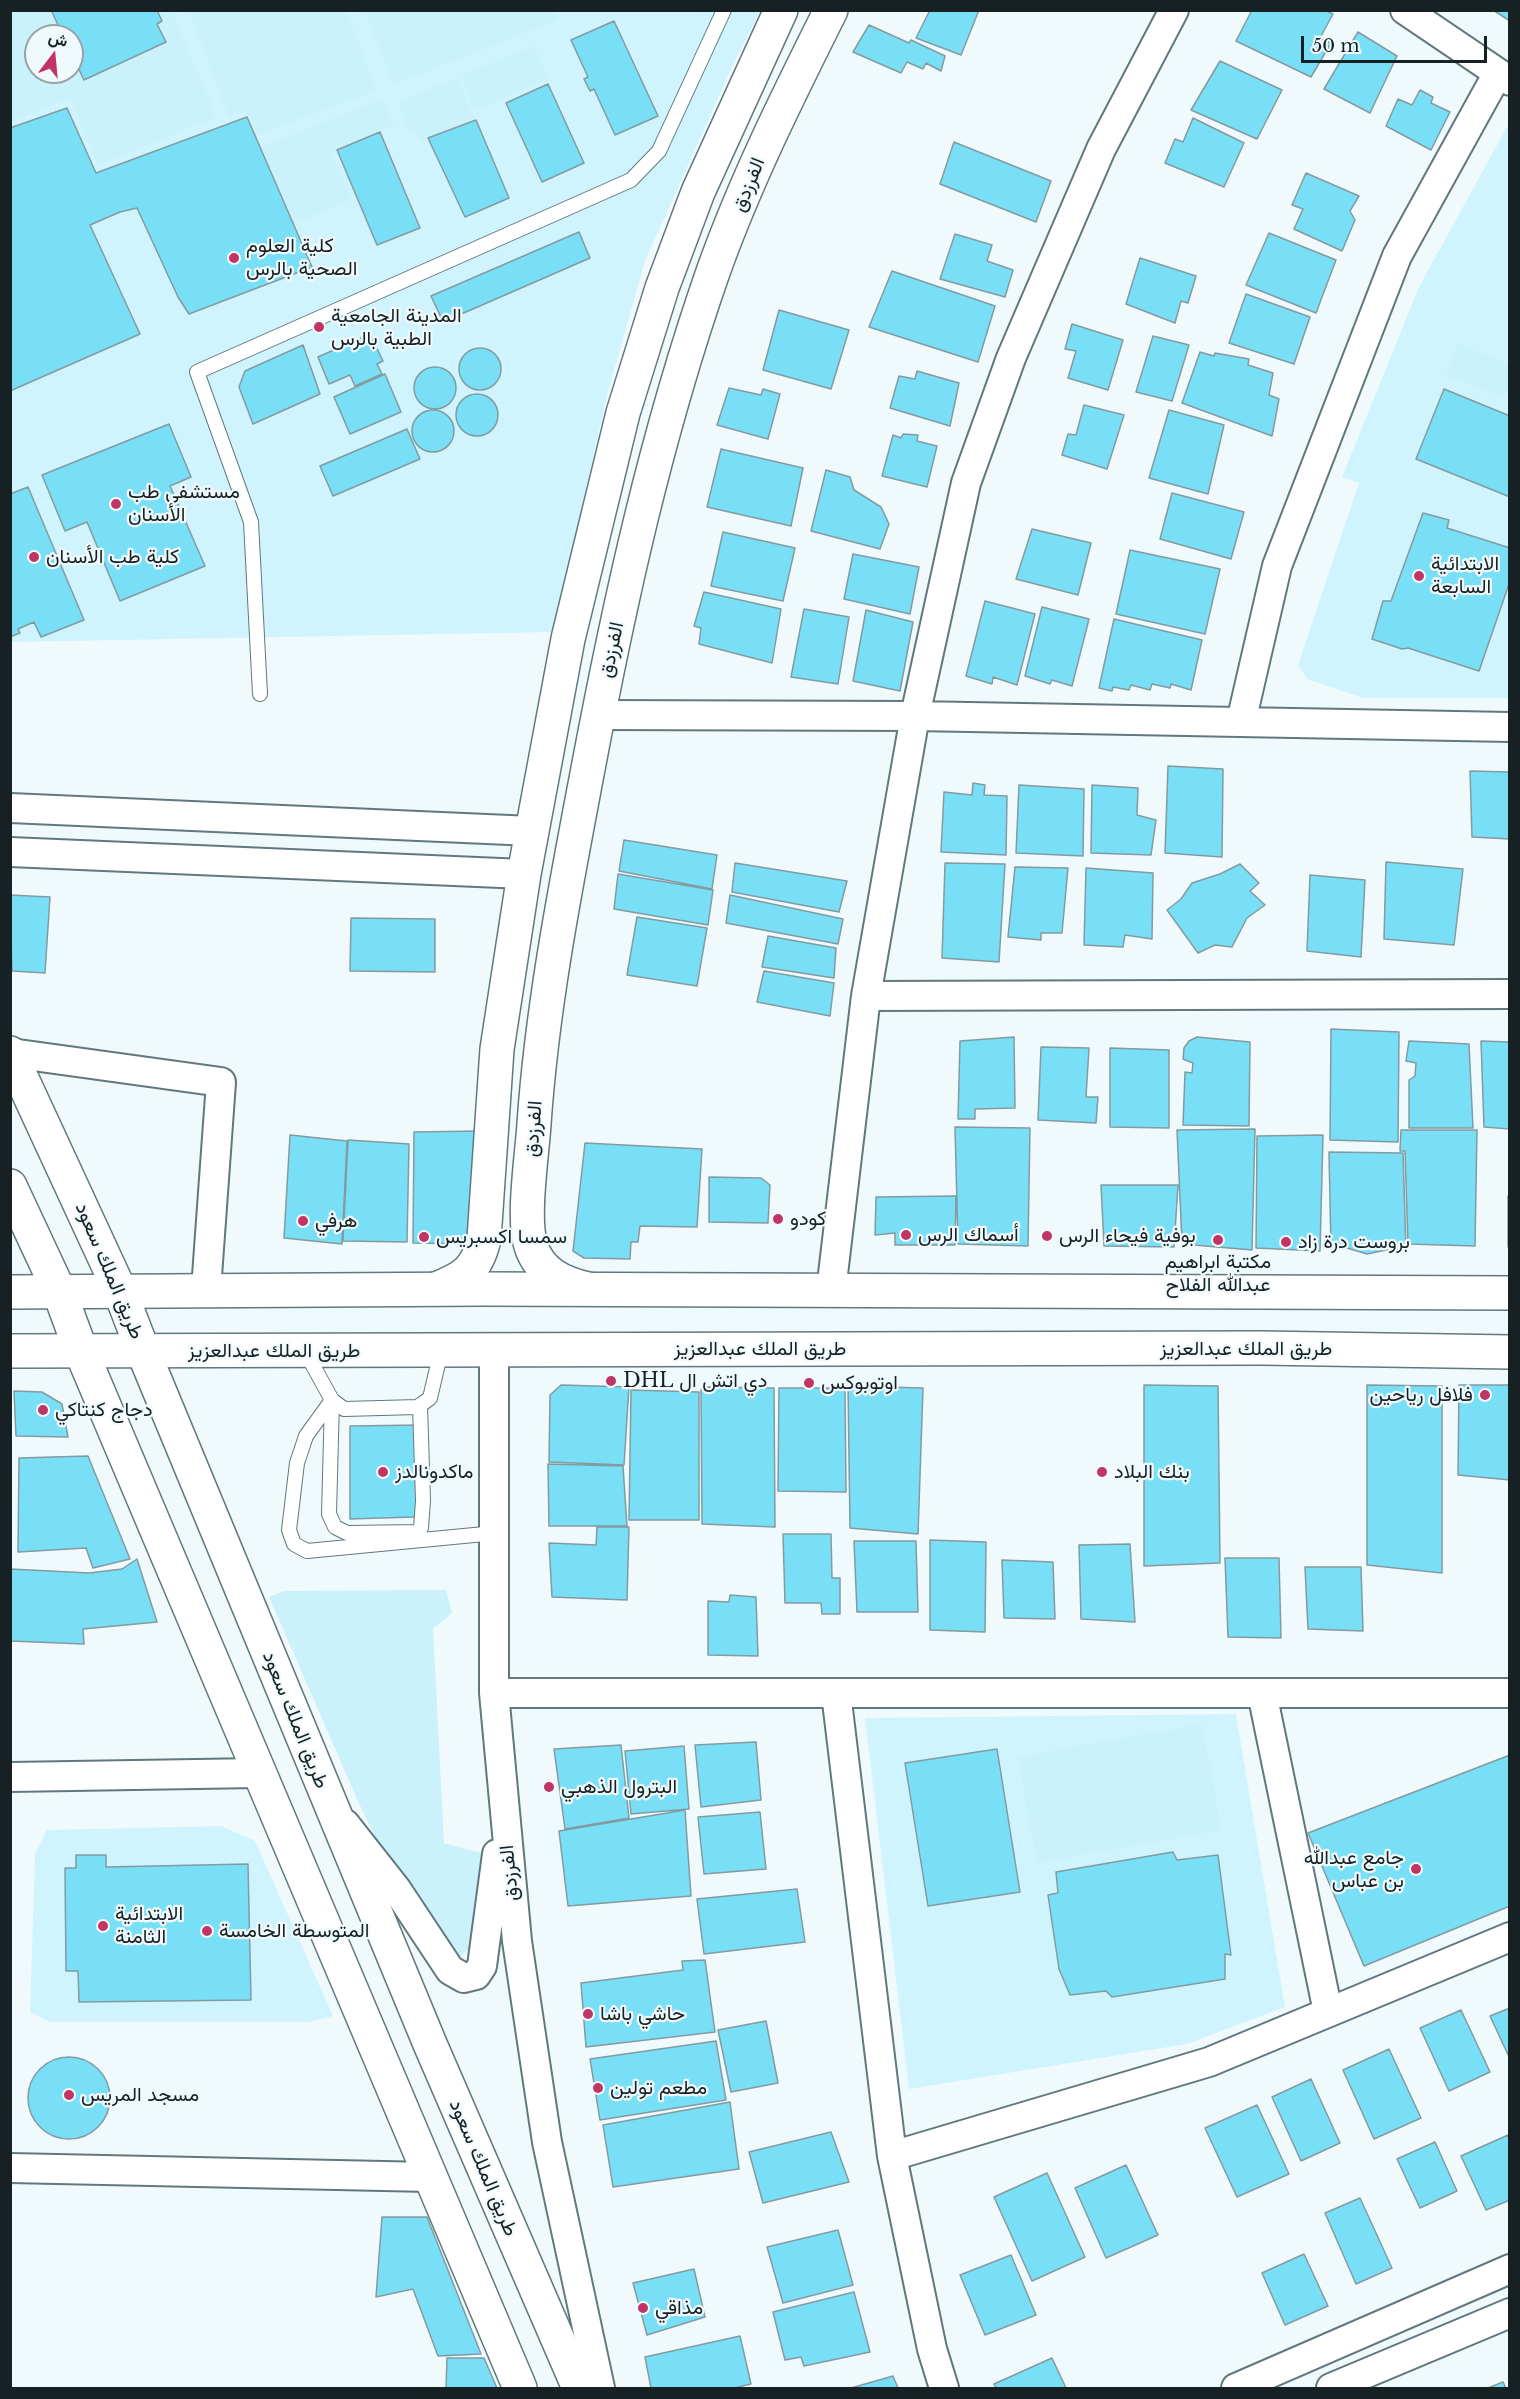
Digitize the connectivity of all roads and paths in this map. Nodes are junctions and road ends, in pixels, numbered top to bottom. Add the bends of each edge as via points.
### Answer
1 (724, 10) edge
2 (781, 10) edge
3 (831, 10) edge
4 (1174, 10) edge
5 (1405, 10) edge
6 (1504, 77) edge
7 (260, 694) dead end
8 (598, 715) junction
9 (915, 716) junction
10 (1241, 722) junction
11 (1509, 727) edge
12 (10, 808) edge
13 (532, 831) junction
14 (10, 852) edge
15 (524, 874) junction
16 (1509, 994) edge
17 (866, 996) junction
18 (11, 1053) edge
19 (10, 1186) edge
20 (436, 1289) junction
21 (588, 1289) junction
22 (206, 1290) junction
23 (59, 1291) junction
24 (120, 1291) junction
25 (831, 1291) junction
26 (10, 1292) edge
27 (1509, 1293) edge
28 (441, 1350) junction
29 (494, 1350) junction
30 (10, 1351) edge
31 (81, 1351) junction
32 (143, 1351) junction
33 (305, 1351) junction
34 (1509, 1352) edge
35 (332, 1400) junction
36 (420, 1405) junction
37 (495, 1533) junction
38 (494, 1693) junction
39 (836, 1693) junction
40 (1262, 1693) junction
41 (1509, 1693) edge
42 (258, 1773) junction
43 (10, 1777) edge
44 (331, 1806) junction
45 (504, 1808) junction
46 (1509, 1937) edge
47 (1328, 2012) junction
48 (429, 2044) junction
49 (383, 2068) junction
50 (892, 2156) junction
51 (10, 2168) edge
52 (430, 2177) junction
53 (1509, 2269) edge
54 (1509, 2313) edge
55 (520, 2388) edge
56 (579, 2388) edge
57 (600, 2388) edge
58 (944, 2388) edge
59 (1236, 2388) edge
60 (1331, 2388) edge

1 - 7 lane via 659,151 631,180 197,372 251,522
2 - 13 main road via 698,192 662,288 623,413 568,639
3 - 8 main road, الفرزدق via 772,128 714,270 664,426
4 - 9 street via 1101,149 1011,358 966,483
5 - 6 street
6 - 10 street via 1397,256 1277,566
8 - 9 street
8 - 21 main road, الفرزدق via 567,875 538,1061 527,1229 537,1260 546,1270 557,1279
9 - 10 street
9 - 17 street
10 - 11 street
12 - 13 street
13 - 15 main road
14 - 15 street
15 - 20 main road via 497,1049 484,1239 474,1267
16 - 17 street
17 - 25 street
18 - 22 street via 221,1082
18 - 24 main road, طريق الملك سعود
19 - 23 main road
20 - 21 main road
20 - 22 main road
21 - 25 main road
22 - 24 main road
23 - 24 main road
23 - 26 main road
23 - 31 main road
24 - 32 main road, طريق الملك سعود
25 - 27 main road
28 - 29 main road, طريق الملك عبدالعزيز
28 - 33 main road, طريق الملك عبدالعزيز
28 - 36 lane via 430,1398
29 - 34 main road, طريق الملك عبدالعزيز via 1261,1348
29 - 37 street, الفرزدق
30 - 31 main road, طريق الملك عبدالعزيز
31 - 32 main road, طريق الملك عبدالعزيز
31 - 42 main road
32 - 33 main road, طريق الملك عبدالعزيز
32 - 44 main road, طريق الملك سعود
33 - 35 lane
35 - 36 lane via 344,1409
35 - 36 lane via 329,1514 335,1527 347,1533 417,1532 421,1528
35 - 37 lane via 306,1436 297,1463 289,1530 294,1544 308,1551
37 - 38 street, الفرزدق
38 - 39 street
38 - 45 street, الفرزدق
39 - 40 street
39 - 50 street
40 - 41 street
40 - 47 street
42 - 43 street
42 - 49 main road
44 - 45 street via 397,1890 450,1970 464,1977 476,1975 482,1966
44 - 48 main road, طريق الملك سعود
45 - 57 street, الفرزدق via 517,1941 547,2142
46 - 47 street
47 - 50 street via 1209,2062
48 - 49 main road
48 - 56 main road, طريق الملك سعود
49 - 52 main road
50 - 58 street via 932,2349
51 - 52 street
52 - 55 main road
53 - 59 street
54 - 60 street

